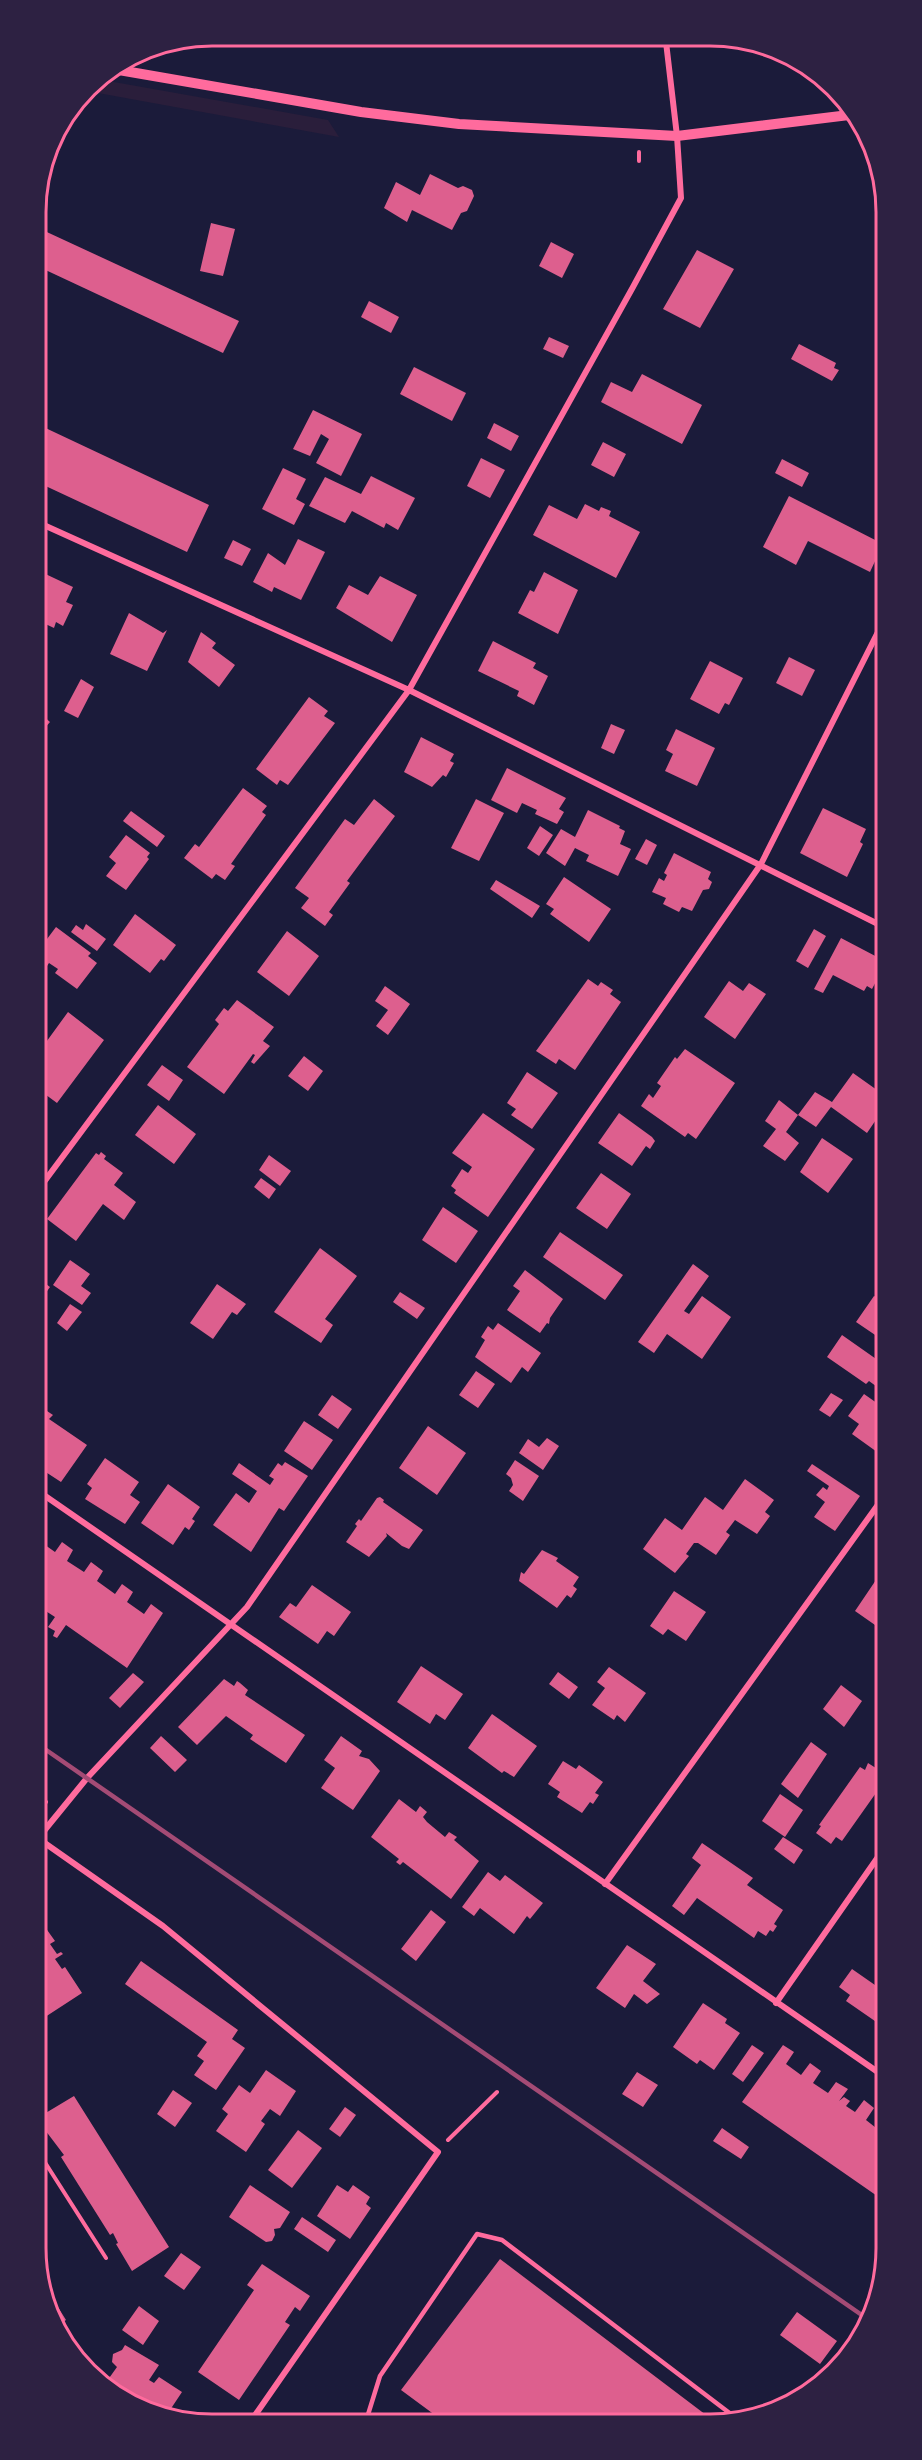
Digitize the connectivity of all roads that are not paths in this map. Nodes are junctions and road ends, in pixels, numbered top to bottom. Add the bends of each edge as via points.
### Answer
1 (667, 47) edge
2 (125, 71) edge
3 (844, 116) edge
4 (677, 136) junction
5 (47, 526) edge
6 (876, 636) edge
7 (409, 690) junction
8 (761, 864) junction
9 (876, 923) edge
10 (47, 1179) edge
11 (46, 1497) edge
12 (875, 1508) edge
13 (232, 1624) junction
14 (46, 1828) edge
15 (46, 1843) edge
16 (875, 1861) edge
17 (605, 1884) junction
18 (776, 2003) junction
19 (875, 2071) edge
20 (728, 2412) edge
21 (256, 2414) edge
22 (368, 2414) edge

1 - 4 street
2 - 4 street via 361,112 459,124
3 - 4 street
4 - 7 street via 681,198
5 - 7 street
6 - 8 street
7 - 8 street
7 - 10 street
8 - 9 street
8 - 13 street
11 - 13 street
12 - 17 street
13 - 14 street via 87,1778
13 - 17 street
15 - 21 street via 163,1926 438,2152
16 - 18 street
17 - 18 street
18 - 19 street
20 - 22 lane via 502,2240 477,2234 380,2376

